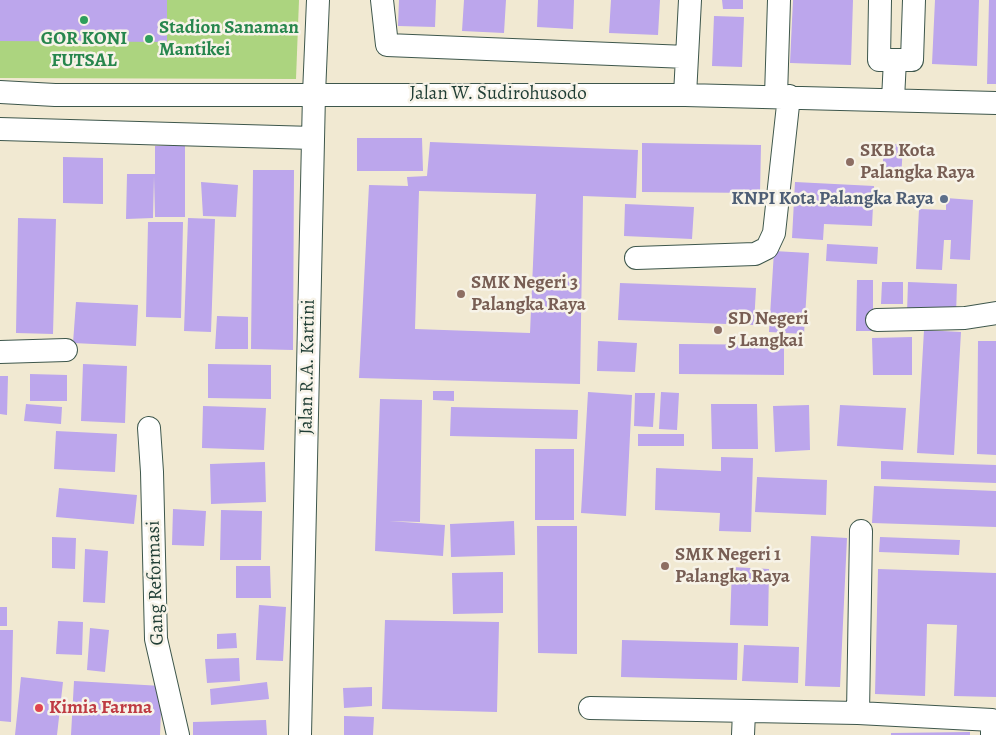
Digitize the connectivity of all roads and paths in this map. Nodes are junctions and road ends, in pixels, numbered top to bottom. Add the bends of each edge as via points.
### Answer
1 (318, 0) edge
2 (382, 0) edge
3 (690, 0) edge
4 (779, 0) edge
5 (880, 0) edge
6 (914, 0) edge
7 (687, 58) junction
8 (895, 60) junction
9 (0, 92) edge
10 (314, 94) junction
11 (685, 94) junction
12 (55, 95) junction
13 (782, 96) junction
14 (893, 99) junction
15 (996, 102) edge
16 (0, 129) edge
17 (52, 132) junction
18 (313, 138) junction
19 (636, 258) dead end
20 (996, 313) edge
21 (877, 320) dead end
22 (66, 350) dead end
23 (0, 352) edge
24 (149, 428) dead end
25 (861, 531) dead end
26 (590, 708) dead end
27 (744, 712) junction
28 (858, 714) junction
29 (993, 725) edge
30 (178, 735) edge
31 (300, 735) edge
32 (743, 735) edge

1 - 10 street, Jalan R.A. Kartini
2 - 7 street via 387,46
3 - 7 street
4 - 13 street
5 - 8 street via 879,60
6 - 8 street via 912,60
7 - 11 street
8 - 14 street
9 - 12 street, Jalan W. Sudirohusodo
10 - 11 street, Jalan W. Sudirohusodo
10 - 12 street, Jalan W. Sudirohusodo
10 - 18 street, Jalan R.A. Kartini
11 - 13 street, Jalan W. Sudirohusodo
12 - 17 street
13 - 14 street, Jalan W. Sudirohusodo
13 - 19 street via 774,233 767,248 755,254
14 - 15 street, Jalan W. Sudirohusodo
16 - 17 street
17 - 18 street
18 - 31 street, Jalan R.A. Kartini
20 - 21 street via 965,318
22 - 23 street
24 - 30 street, Gang Reformasi via 156,639
25 - 28 street
26 - 27 street
27 - 28 street
27 - 32 street
28 - 29 street

